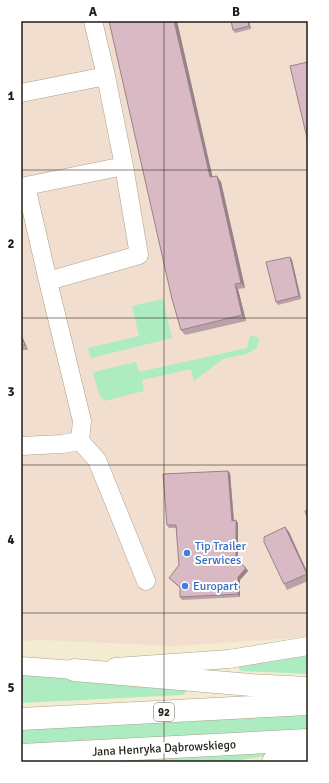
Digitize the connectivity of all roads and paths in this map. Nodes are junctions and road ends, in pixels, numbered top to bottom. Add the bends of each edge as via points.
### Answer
1 (93, 21) edge
2 (106, 76) junction
3 (21, 93) edge
4 (124, 166) junction
5 (23, 186) edge
6 (48, 281) junction
7 (80, 441) junction
8 (21, 446) edge
9 (146, 581) dead end
10 (308, 646) edge
11 (21, 666) edge
12 (74, 670) junction
13 (308, 688) edge
14 (308, 704) edge
15 (21, 719) edge
16 (308, 740) edge
17 (308, 753) edge
18 (21, 755) edge
19 (273, 762) edge

1 - 2 street
2 - 3 street
2 - 4 street
4 - 5 street
4 - 6 street via 139,255
5 - 6 street
6 - 7 street via 82,421
7 - 8 street
7 - 9 street via 97,460
10 - 12 street via 229,659
11 - 12 street
12 - 13 main road
14 - 15 main road, 92
16 - 18 main road, Jana Henryka Dąbrowskiego
17 - 19 main road

